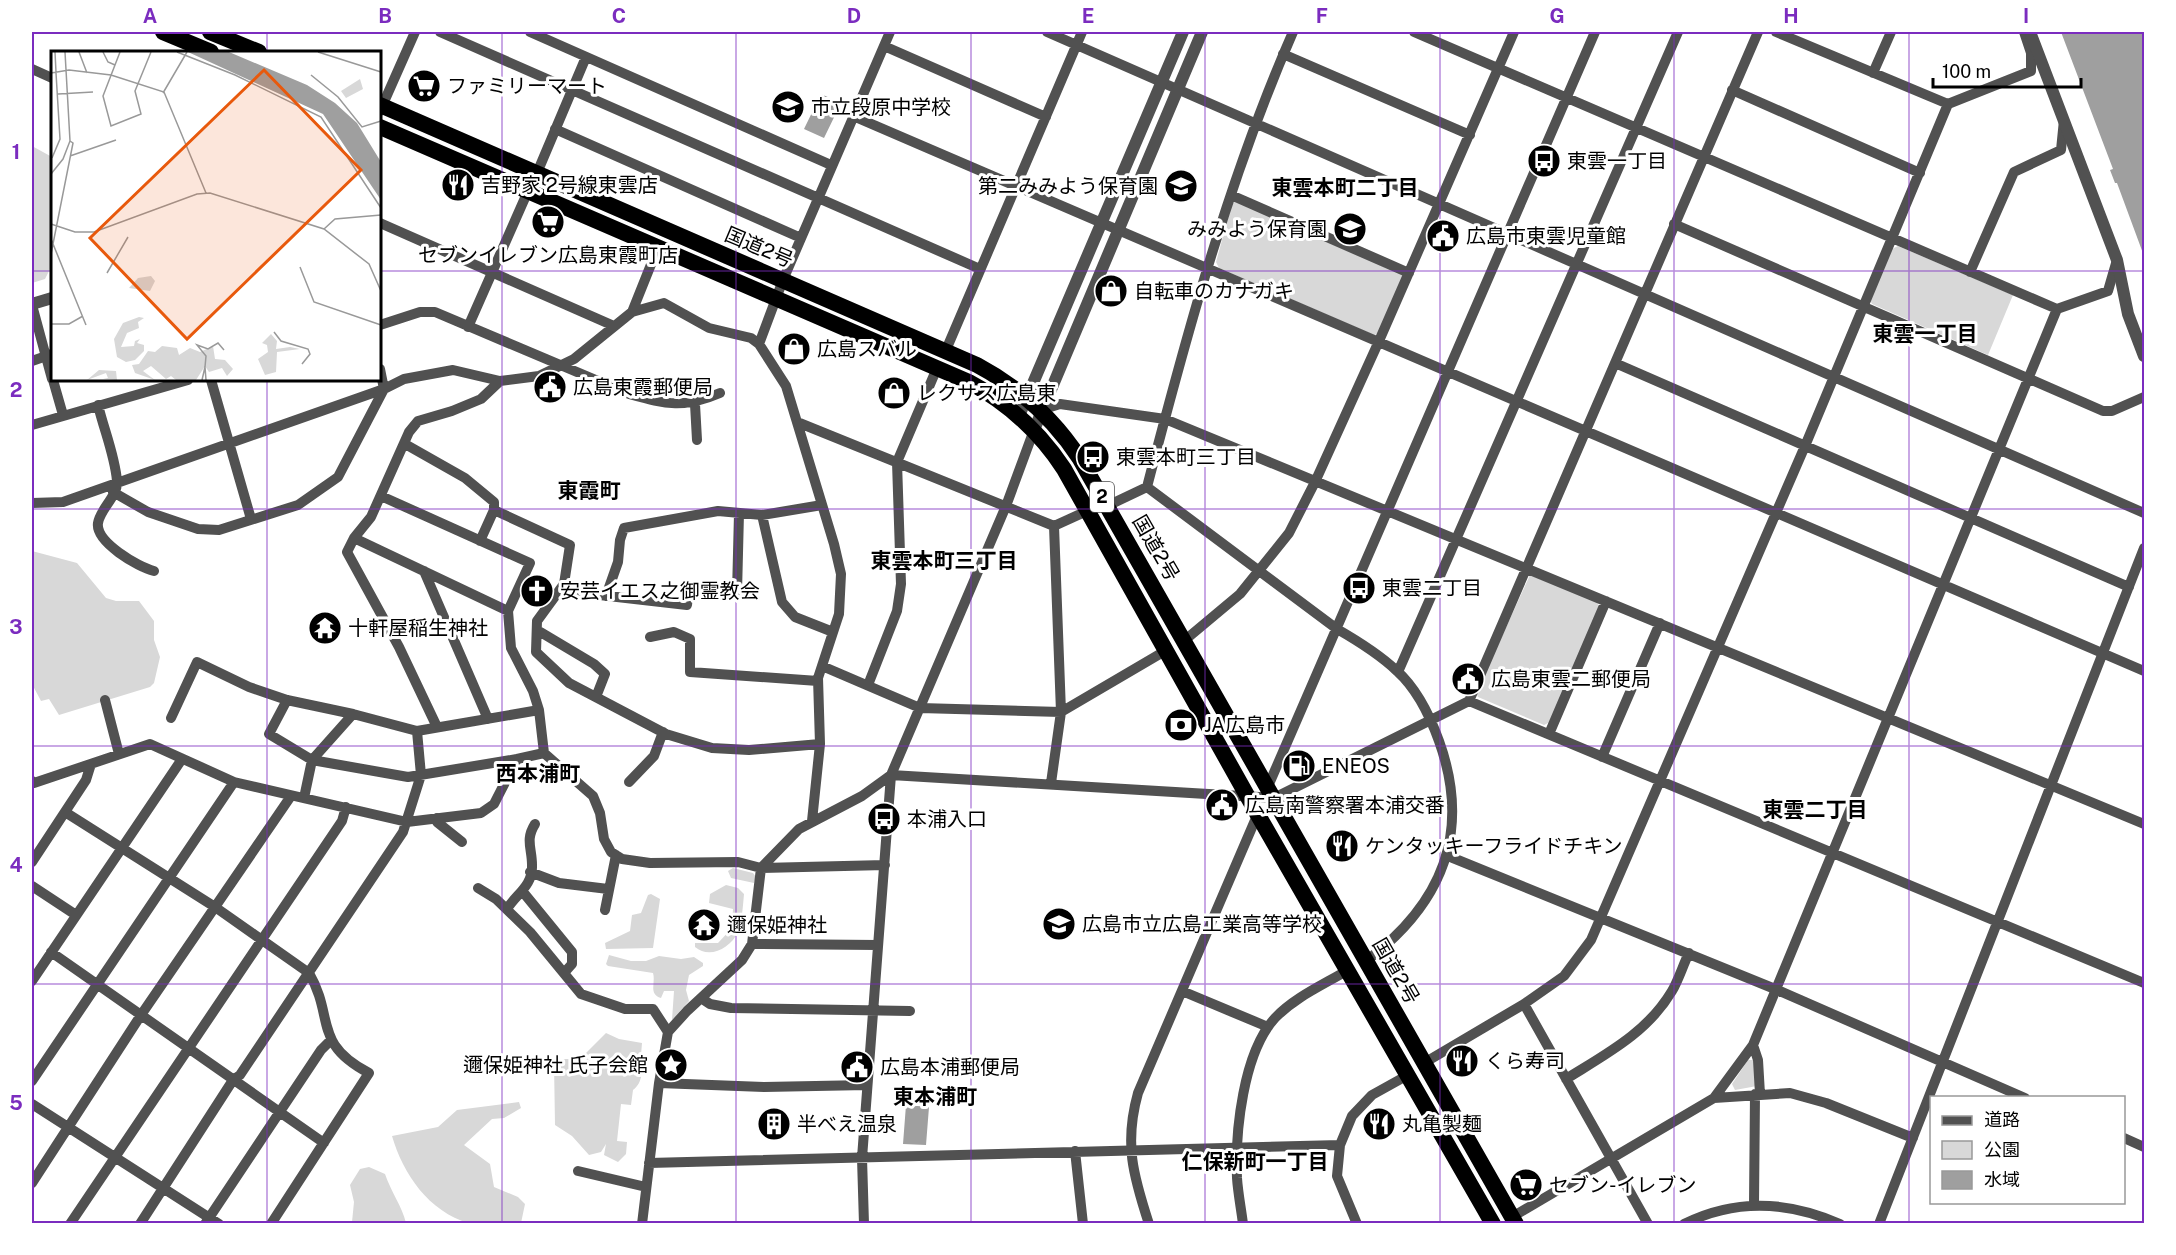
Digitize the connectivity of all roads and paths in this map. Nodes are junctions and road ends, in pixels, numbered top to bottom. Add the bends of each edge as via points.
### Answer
1 (163, 32) edge
2 (415, 32) edge
3 (440, 32) edge
4 (530, 32) edge
5 (890, 32) edge
6 (1047, 32) edge
7 (1082, 32) edge
8 (1183, 32) edge
9 (1202, 32) edge
10 (1293, 32) edge
11 (1414, 32) edge
12 (1514, 32) edge
13 (1595, 32) edge
14 (1678, 32) edge
15 (1758, 32) edge
16 (1776, 32) edge
17 (1891, 32) edge
18 (2024, 32) edge
19 (2030, 32) edge
20 (218, 33) edge
21 (1077, 44) junction
22 (884, 46) junction
23 (209, 51) edge
24 (257, 51) edge
25 (1283, 54) junction
26 (586, 57) junction
27 (1498, 68) junction
28 (32, 69) edge
29 (1873, 73) junction
30 (51, 78) edge
31 (1161, 82) junction
32 (572, 89) junction
33 (1178, 89) junction
34 (1732, 90) junction
35 (1566, 98) junction
36 (1948, 104) junction
37 (381, 106) edge
38 (381, 108) edge
39 (853, 116) junction
40 (1046, 117) junction
41 (2064, 119) junction
42 (1254, 122) junction
43 (381, 127) edge
44 (1636, 128) junction
45 (555, 129) junction
46 (1470, 135) junction
47 (1704, 157) junction
48 (831, 165) junction
49 (537, 173) junction
50 (1920, 173) junction
51 (1016, 186) junction
52 (528, 191) junction
53 (1231, 195) junction
54 (818, 198) junction
55 (1440, 203) junction
56 (381, 223) edge
57 (1101, 223) junction
58 (1674, 224) junction
59 (1119, 230) junction
60 (1507, 232) junction
61 (801, 238) junction
62 (1892, 239) junction
63 (658, 247) junction
64 (2117, 260) junction
65 (1577, 264) junction
66 (1208, 268) junction
67 (980, 269) junction
68 (492, 272) junction
69 (1970, 272) junction
70 (1408, 273) junction
71 (783, 280) junction
72 (1644, 293) junction
73 (51, 298) edge
74 (776, 298) junction
75 (32, 305) edge
76 (1863, 306) junction
77 (2057, 309) junction
78 (632, 312) junction
79 (381, 324) edge
80 (614, 326) junction
81 (468, 327) junction
82 (1379, 341) junction
83 (759, 344) junction
84 (946, 350) junction
85 (49, 355) edge
86 (2145, 356) edge
87 (32, 361) edge
88 (1615, 363) junction
89 (560, 366) junction
90 (937, 368) junction
91 (1448, 370) junction
92 (381, 374) edge
93 (1834, 376) junction
94 (2028, 378) junction
95 (54, 381) edge
96 (184, 381) edge
97 (211, 381) edge
98 (500, 381) junction
99 (384, 389) junction
100 (720, 393) dead end
101 (1027, 398) junction
102 (2145, 398) edge
103 (1517, 400) junction
104 (695, 404) junction
105 (98, 405) junction
106 (1041, 410) junction
107 (63, 415) junction
108 (1019, 416) junction
109 (1165, 419) junction
110 (797, 422) junction
111 (32, 425) edge
112 (1585, 429) junction
113 (1034, 430) junction
114 (697, 440) dead end
115 (230, 443) junction
116 (405, 444) junction
117 (1805, 446) junction
118 (1998, 449) junction
119 (897, 462) junction
120 (1315, 482) junction
121 (115, 487) junction
122 (1147, 487) junction
123 (381, 496) junction
124 (32, 503) edge
125 (822, 505) junction
126 (1006, 506) junction
127 (1107, 506) junction
128 (494, 510) junction
129 (1086, 511) junction
130 (1387, 512) junction
131 (1776, 512) junction
132 (739, 513) junction
133 (2145, 513) edge
134 (762, 515) junction
135 (1970, 518) junction
136 (251, 519) junction
137 (1054, 526) junction
138 (354, 538) junction
139 (1456, 540) junction
140 (480, 541) junction
141 (2145, 548) edge
142 (1524, 569) junction
143 (154, 571) dead end
144 (424, 571) junction
145 (1259, 571) junction
146 (1942, 583) junction
147 (564, 584) junction
148 (2129, 587) junction
149 (606, 596) junction
150 (1606, 601) junction
151 (508, 611) junction
152 (1660, 623) junction
153 (1337, 629) junction
154 (537, 630) junction
155 (833, 632) junction
156 (650, 637) dead end
157 (1185, 640) junction
158 (1718, 646) junction
159 (1165, 651) junction
160 (2103, 652) junction
161 (822, 666) junction
162 (2145, 671) edge
163 (1398, 672) junction
164 (819, 681) junction
165 (868, 685) junction
166 (596, 697) junction
167 (105, 700) dead end
168 (287, 700) junction
169 (1468, 701) junction
170 (920, 708) junction
171 (539, 710) junction
172 (1061, 712) junction
173 (353, 714) junction
174 (1888, 717) junction
175 (171, 718) dead end
176 (488, 718) junction
177 (1432, 720) junction
178 (437, 727) junction
179 (417, 731) junction
180 (663, 732) junction
181 (1549, 734) junction
182 (820, 744) junction
183 (544, 753) junction
184 (120, 754) junction
185 (1602, 757) junction
186 (182, 759) junction
187 (517, 759) junction
188 (312, 760) junction
189 (91, 764) junction
190 (420, 774) junction
191 (891, 775) junction
192 (32, 781) edge
193 (1660, 781) junction
194 (234, 782) junction
195 (629, 782) dead end
196 (1051, 783) junction
197 (2051, 786) junction
198 (1263, 795) junction
199 (291, 796) junction
200 (304, 798) junction
201 (346, 807) junction
202 (65, 812) junction
203 (1258, 815) junction
204 (437, 818) junction
205 (812, 821) junction
206 (407, 822) junction
207 (535, 824) dead end
208 (2145, 824) edge
209 (462, 842) dead end
210 (122, 847) junction
211 (1830, 853) junction
212 (616, 855) junction
213 (1448, 856) junction
214 (32, 862) edge
215 (885, 865) junction
216 (761, 868) junction
217 (530, 872) junction
218 (168, 877) junction
219 (32, 886) edge
220 (478, 888) dead end
221 (608, 889) junction
222 (524, 892) junction
223 (215, 907) junction
224 (507, 909) junction
225 (605, 910) dead end
226 (76, 915) junction
227 (1602, 917) junction
228 (1997, 923) junction
229 (261, 940) junction
230 (752, 944) junction
231 (878, 945) junction
232 (51, 952) junction
233 (1689, 953) junction
234 (1366, 962) junction
235 (1348, 970) junction
236 (309, 973) junction
237 (564, 973) junction
238 (32, 981) edge
239 (2145, 983) edge
240 (97, 984) junction
241 (1775, 988) junction
242 (1182, 991) junction
243 (701, 998) junction
244 (1524, 1004) junction
245 (874, 1009) junction
246 (910, 1011) dead end
247 (141, 1015) junction
248 (1268, 1027) junction
249 (668, 1032) junction
250 (331, 1040) junction
251 (1753, 1045) junction
252 (188, 1048) junction
253 (1424, 1063) junction
254 (1944, 1064) junction
255 (1408, 1075) junction
256 (1566, 1079) junction
257 (233, 1080) junction
258 (32, 1081) edge
259 (659, 1083) junction
260 (867, 1085) junction
261 (1757, 1094) junction
262 (1931, 1096) edge
263 (2020, 1096) edge
264 (1930, 1097) edge
265 (1714, 1098) junction
266 (32, 1104) edge
267 (280, 1113) junction
268 (67, 1127) junction
269 (1913, 1138) junction
270 (2125, 1138) edge
271 (324, 1143) junction
272 (1340, 1145) junction
273 (1237, 1147) junction
274 (2145, 1147) edge
275 (1131, 1149) junction
276 (1075, 1151) junction
277 (113, 1158) junction
278 (862, 1158) junction
279 (1611, 1159) junction
280 (649, 1163) junction
281 (578, 1170) dead end
282 (32, 1183) edge
283 (646, 1187) junction
284 (162, 1189) junction
285 (1754, 1204) junction
286 (207, 1220) edge
287 (1514, 1220) edge
288 (70, 1224) edge
289 (140, 1224) edge
290 (219, 1224) edge
291 (271, 1224) edge
292 (642, 1224) edge
293 (864, 1224) edge
294 (1083, 1224) edge
295 (1149, 1224) edge
296 (1243, 1224) edge
297 (1357, 1224) edge
298 (1493, 1224) edge
299 (1648, 1224) edge
300 (1684, 1224) edge
301 (1840, 1224) edge
302 (1879, 1224) edge

1 - 23 highway
2 - 37 street
3 - 32 street
4 - 26 street
5 - 22 street
6 - 21 street
7 - 21 street
8 - 31 street
9 - 33 street
10 - 25 street
11 - 27 street
12 - 27 street
13 - 35 street
14 - 44 street
15 - 34 street
16 - 29 street
17 - 29 street
18 - 36 street via 2031,53 2031,71
19 - 41 street
20 - 24 highway
21 - 31 street
21 - 40 street
22 - 39 street
22 - 40 street
25 - 42 street
25 - 46 street
26 - 32 street
26 - 48 street
27 - 35 street
27 - 46 street
28 - 30 street
29 - 36 street
31 - 33 street
31 - 57 street
32 - 45 street
32 - 54 street
33 - 42 street
33 - 59 street
34 - 47 street
34 - 50 street
35 - 44 street
35 - 60 street
36 - 50 street
38 - 49 highway, 国道2号 / 2
39 - 48 street
39 - 51 street
40 - 51 street
41 - 64 street
41 - 69 street via 2061,150 2014,172
42 - 53 street
42 - 55 street
43 - 52 highway, 国道2号 / 2
44 - 47 street
44 - 65 street
45 - 49 street
45 - 61 street
46 - 55 street
47 - 58 street
47 - 62 street
48 - 54 street
49 - 71 highway, 国道2号 / 2
50 - 62 street
51 - 57 street
51 - 67 street
52 - 63 highway, 国道2号 / 2
52 - 68 street
53 - 66 street
53 - 70 street
54 - 61 street
54 - 67 street
55 - 60 street
55 - 70 street
56 - 68 street
57 - 59 street
57 - 101 street
58 - 72 street
58 - 76 street
59 - 66 street
59 - 106 street
60 - 65 street
60 - 91 street
61 - 71 street
62 - 69 street
62 - 76 street
63 - 74 highway, 国道2号 / 2
63 - 78 street
64 - 77 street via 2108,291
64 - 86 street via 2128,314
65 - 72 street
65 - 103 street
66 - 82 street
66 - 109 street
67 - 84 street
68 - 80 street
68 - 81 street
69 - 77 street
70 - 82 street
71 - 74 street
71 - 84 highway, 国道2号 / 2
72 - 88 street
72 - 93 street
73 - 75 street
74 - 83 street
74 - 90 highway, 国道2号 / 2
75 - 85 street
76 - 93 street
76 - 94 street
77 - 94 street
78 - 80 street
78 - 83 street via 664,303 709,328 751,338
79 - 81 street via 420,312 435,312
80 - 89 street
81 - 89 street
82 - 91 street
82 - 120 street
83 - 110 street via 786,386
84 - 101 highway, 国道2号 / 2 via 989,371
85 - 87 street
88 - 112 street
88 - 117 street
89 - 98 street via 539,375
89 - 104 street via 629,394 658,402
90 - 108 highway, 国道2号 / 2 via 979,387
90 - 119 street
91 - 103 street
91 - 130 street
92 - 99 street
93 - 117 street
93 - 118 street
94 - 102 street via 2103,411
94 - 118 street
95 - 107 street
96 - 105 street
97 - 115 street
98 - 99 street via 453,370 404,379
98 - 116 street via 481,399 418,421
99 - 115 street
99 - 136 street via 348,460 330,485 298,505
100 - 104 street
101 - 106 highway, 国道2号 / 2
101 - 108 street
103 - 112 street
103 - 139 street
104 - 114 street
105 - 107 street
105 - 121 street
106 - 109 street via 1060,404
106 - 113 street
106 - 127 highway, 国道2号 / 2 via 1073,448
107 - 111 street
108 - 113 highway, 国道2号 / 2
109 - 120 street
109 - 122 street
110 - 119 street
110 - 125 street
112 - 131 street
112 - 142 street
113 - 126 street
113 - 129 highway, 国道2号 / 2 via 1064,469
115 - 121 street
115 - 136 street
116 - 123 street
116 - 128 street via 465,478 494,502
117 - 131 street
117 - 135 street
118 - 133 street
118 - 135 street
119 - 126 street
119 - 165 street via 901,584 897,611
120 - 130 street
120 - 145 street via 1289,533
121 - 124 street via 63,502
121 - 136 street via 148,512 198,529 219,530
121 - 143 street via 98,524 100,534 133,562
122 - 127 street
122 - 145 street
123 - 138 street
123 - 140 street
125 - 134 street
125 - 155 street via 841,574 839,614
126 - 137 street
126 - 170 street
127 - 157 highway, 国道2号 / 2
128 - 140 street
128 - 147 street via 570,545
129 - 137 street
129 - 159 highway, 国道2号 / 2
130 - 139 street
130 - 153 street
131 - 146 street
131 - 158 street
132 - 134 street
132 - 149 street via 718,512 624,528
132 - 149 street via 737,593 689,587 687,605
134 - 155 street via 782,602 795,617
135 - 146 street
135 - 148 street
137 - 172 street
138 - 144 street
138 - 178 street via 347,552
139 - 142 street
139 - 163 street
140 - 151 street via 530,563
141 - 148 street
142 - 150 street
142 - 169 street
144 - 151 street
144 - 176 street
145 - 153 street
145 - 157 street via 1240,594
146 - 160 street
146 - 174 street
147 - 149 street via 582,593
147 - 154 street via 537,621
148 - 160 street
150 - 152 street
150 - 181 street
151 - 171 street via 511,648
152 - 158 street
152 - 185 street
153 - 163 street
153 - 198 street
154 - 166 street via 536,652 569,683
154 - 166 street via 605,674
155 - 161 street
156 - 164 street via 674,632 690,639 690,672
157 - 198 highway, 国道2号 / 2
158 - 174 street
158 - 193 street
159 - 172 street
159 - 198 highway, 国道2号 / 2
160 - 162 street
160 - 197 street
161 - 164 street
161 - 165 street
163 - 177 street
164 - 182 street
165 - 170 street
166 - 180 street
167 - 184 street
168 - 173 street
168 - 175 street via 197,662
168 - 188 street via 269,734
169 - 177 street
169 - 181 street
170 - 172 street
170 - 191 street
171 - 176 street
171 - 183 street
172 - 196 street
173 - 179 street
173 - 188 street
174 - 197 street
174 - 211 street
176 - 178 street
177 - 198 street
177 - 213 street via 1448,765 1454,812
178 - 179 street
179 - 190 street
180 - 182 street via 712,748 749,750
180 - 195 street via 654,756
181 - 185 street
182 - 205 street
183 - 187 street
183 - 212 street via 593,796 603,839
184 - 186 street via 150,744
184 - 189 street
185 - 193 street
186 - 194 street
186 - 210 street
187 - 190 street
187 - 204 street via 494,804 481,813
188 - 190 street via 408,777
188 - 200 street
189 - 192 street
189 - 202 street via 87,780
190 - 206 street
191 - 196 street
191 - 205 street via 862,796
191 - 215 street
193 - 211 street
193 - 227 street
194 - 199 street
194 - 218 street
196 - 198 street
197 - 208 street
197 - 228 street
198 - 203 highway, 国道2号 / 2
198 - 234 highway, 国道2号 / 2
199 - 200 street
199 - 223 street
200 - 201 street
201 - 206 street
201 - 229 street via 342,821
202 - 210 street
202 - 214 street
203 - 235 highway, 国道2号 / 2
203 - 242 street
204 - 206 street
204 - 209 street
205 - 216 street via 783,843
206 - 236 street
207 - 217 street via 528,842
210 - 218 street
210 - 226 street
211 - 228 street
211 - 241 street
212 - 216 street via 650,863 738,862
212 - 221 street
213 - 227 street
213 - 234 street via 1427,900 1406,926
215 - 216 street
215 - 231 street
216 - 230 street
217 - 221 street via 559,883
217 - 222 street
218 - 223 street
218 - 240 street
219 - 226 street
220 - 224 street
221 - 225 street
222 - 224 street
222 - 237 street via 572,952 572,964
223 - 229 street
223 - 247 street
224 - 237 street
226 - 232 street
227 - 233 street
227 - 244 street via 1564,976
228 - 239 street
228 - 254 street
229 - 236 street
229 - 252 street
230 - 231 street
230 - 243 street via 742,960
231 - 245 street
232 - 238 street
232 - 240 street
233 - 241 street
233 - 256 street via 1655,1015 1632,1038
234 - 253 highway, 国道2号 / 2
235 - 248 street via 1293,1002
235 - 255 highway, 国道2号 / 2
236 - 250 street
236 - 257 street
237 - 249 street via 581,994 625,1009 653,1009
240 - 247 street
240 - 258 street
241 - 251 street
241 - 254 street
242 - 248 street
242 - 275 street via 1138,1093 1130,1120
243 - 245 street via 731,1008
243 - 249 street
244 - 253 street
244 - 256 street
245 - 246 street
245 - 260 street
247 - 252 street
247 - 268 street
248 - 273 street via 1257,1047 1247,1082
249 - 259 street
250 - 267 street
250 - 271 street via 343,1056 369,1073
251 - 261 street via 1758,1060
251 - 265 street
252 - 257 street
252 - 277 street
253 - 287 highway, 国道2号 / 2
254 - 262 street
254 - 263 street
255 - 272 street via 1372,1095 1352,1116
255 - 298 highway, 国道2号 / 2
256 - 279 street
257 - 267 street
257 - 284 street
259 - 260 street
259 - 280 street
260 - 278 street
261 - 265 street
261 - 269 street via 1790,1093 1826,1103
261 - 285 street
264 - 269 street
265 - 279 street
266 - 268 street
267 - 271 street
267 - 286 street
268 - 277 street
268 - 282 street
269 - 302 street
270 - 274 street
271 - 291 street
272 - 273 street
272 - 297 street via 1337,1176
273 - 275 street
273 - 296 street
275 - 276 street
275 - 295 street via 1135,1179
276 - 278 street
276 - 294 street
277 - 284 street
277 - 288 street
278 - 280 street
278 - 293 street
279 - 287 street
279 - 299 street
280 - 283 street
281 - 283 street
283 - 292 street
284 - 286 street
284 - 289 street
285 - 300 street via 1718,1209
285 - 301 street via 1817,1214
286 - 290 street

